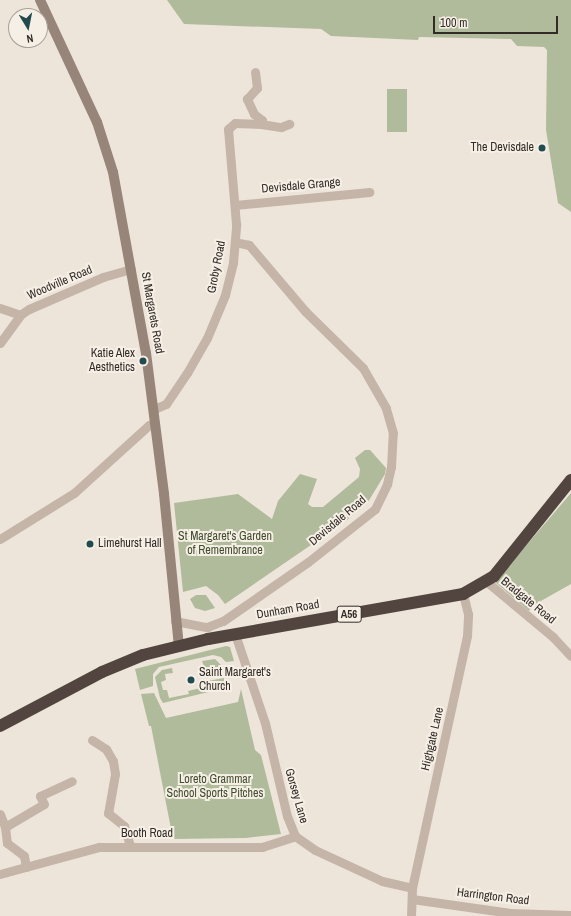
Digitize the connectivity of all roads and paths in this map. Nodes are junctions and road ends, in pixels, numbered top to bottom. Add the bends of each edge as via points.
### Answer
1 (40, 0) edge
2 (254, 72) dead end
3 (261, 124) junction
4 (290, 124) dead end
5 (369, 192) dead end
6 (235, 205) junction
7 (235, 242) junction
8 (131, 269) junction
9 (0, 308) edge
10 (20, 315) junction
11 (0, 343) edge
12 (154, 409) junction
13 (155, 423) junction
14 (571, 480) edge
15 (0, 539) edge
16 (487, 582) junction
17 (463, 594) junction
18 (175, 621) junction
19 (235, 634) junction
20 (179, 646) junction
21 (570, 651) edge
22 (0, 726) edge
23 (92, 740) dead end
24 (72, 781) dead end
25 (0, 814) edge
26 (5, 827) junction
27 (295, 836) junction
28 (130, 846) junction
29 (26, 867) junction
30 (0, 874) edge
31 (412, 888) junction
32 (412, 899) junction
33 (571, 913) edge
34 (410, 915) edge

1 - 8 street, St Margarets Road via 97,122 113,172
2 - 3 street via 257,88 247,99 254,114 262,120
3 - 4 street via 281,127
3 - 6 street, Groby Road via 235,123 228,129
5 - 6 street, Devisdale Grange
6 - 7 street, Groby Road
7 - 12 street, Groby Road via 225,296 207,338 166,404
7 - 18 street, Devisdale Road via 249,245 305,311 363,368 386,408 393,433 391,467 387,484 375,509 308,562 216,624 199,627
8 - 10 street, Woodville Road via 103,277
8 - 12 street, St Margarets Road
9 - 10 street, Woodville Road
10 - 11 street
12 - 13 street, St Margarets Road
13 - 15 street via 149,425 74,493
13 - 18 street, St Margarets Road
14 - 16 highway, Dunham Road / A56 via 523,543
16 - 17 highway, Dunham Road / A56
16 - 21 street, Bradgate Road
17 - 19 highway, Dunham Road / A56
17 - 31 street, Highgate Lane via 468,627 462,664
18 - 20 street, St Margarets Road
19 - 20 highway, Dunham Road / A56
19 - 27 street, Gorsey Lane via 264,723 287,816
20 - 22 highway, Dunham Road / A56 via 142,655 102,672
23 - 28 street via 106,749 113,761 115,774 108,813 124,826
24 - 26 street via 40,796 44,804
25 - 26 street
26 - 29 street via 7,843 24,856
27 - 28 street, Booth Road via 262,847
27 - 31 street, Gorsey Lane via 302,844 382,881
28 - 29 street, Booth Road via 99,847
29 - 30 street, Booth Road
31 - 32 street
32 - 33 street, Harrington Road via 510,913
32 - 34 street

